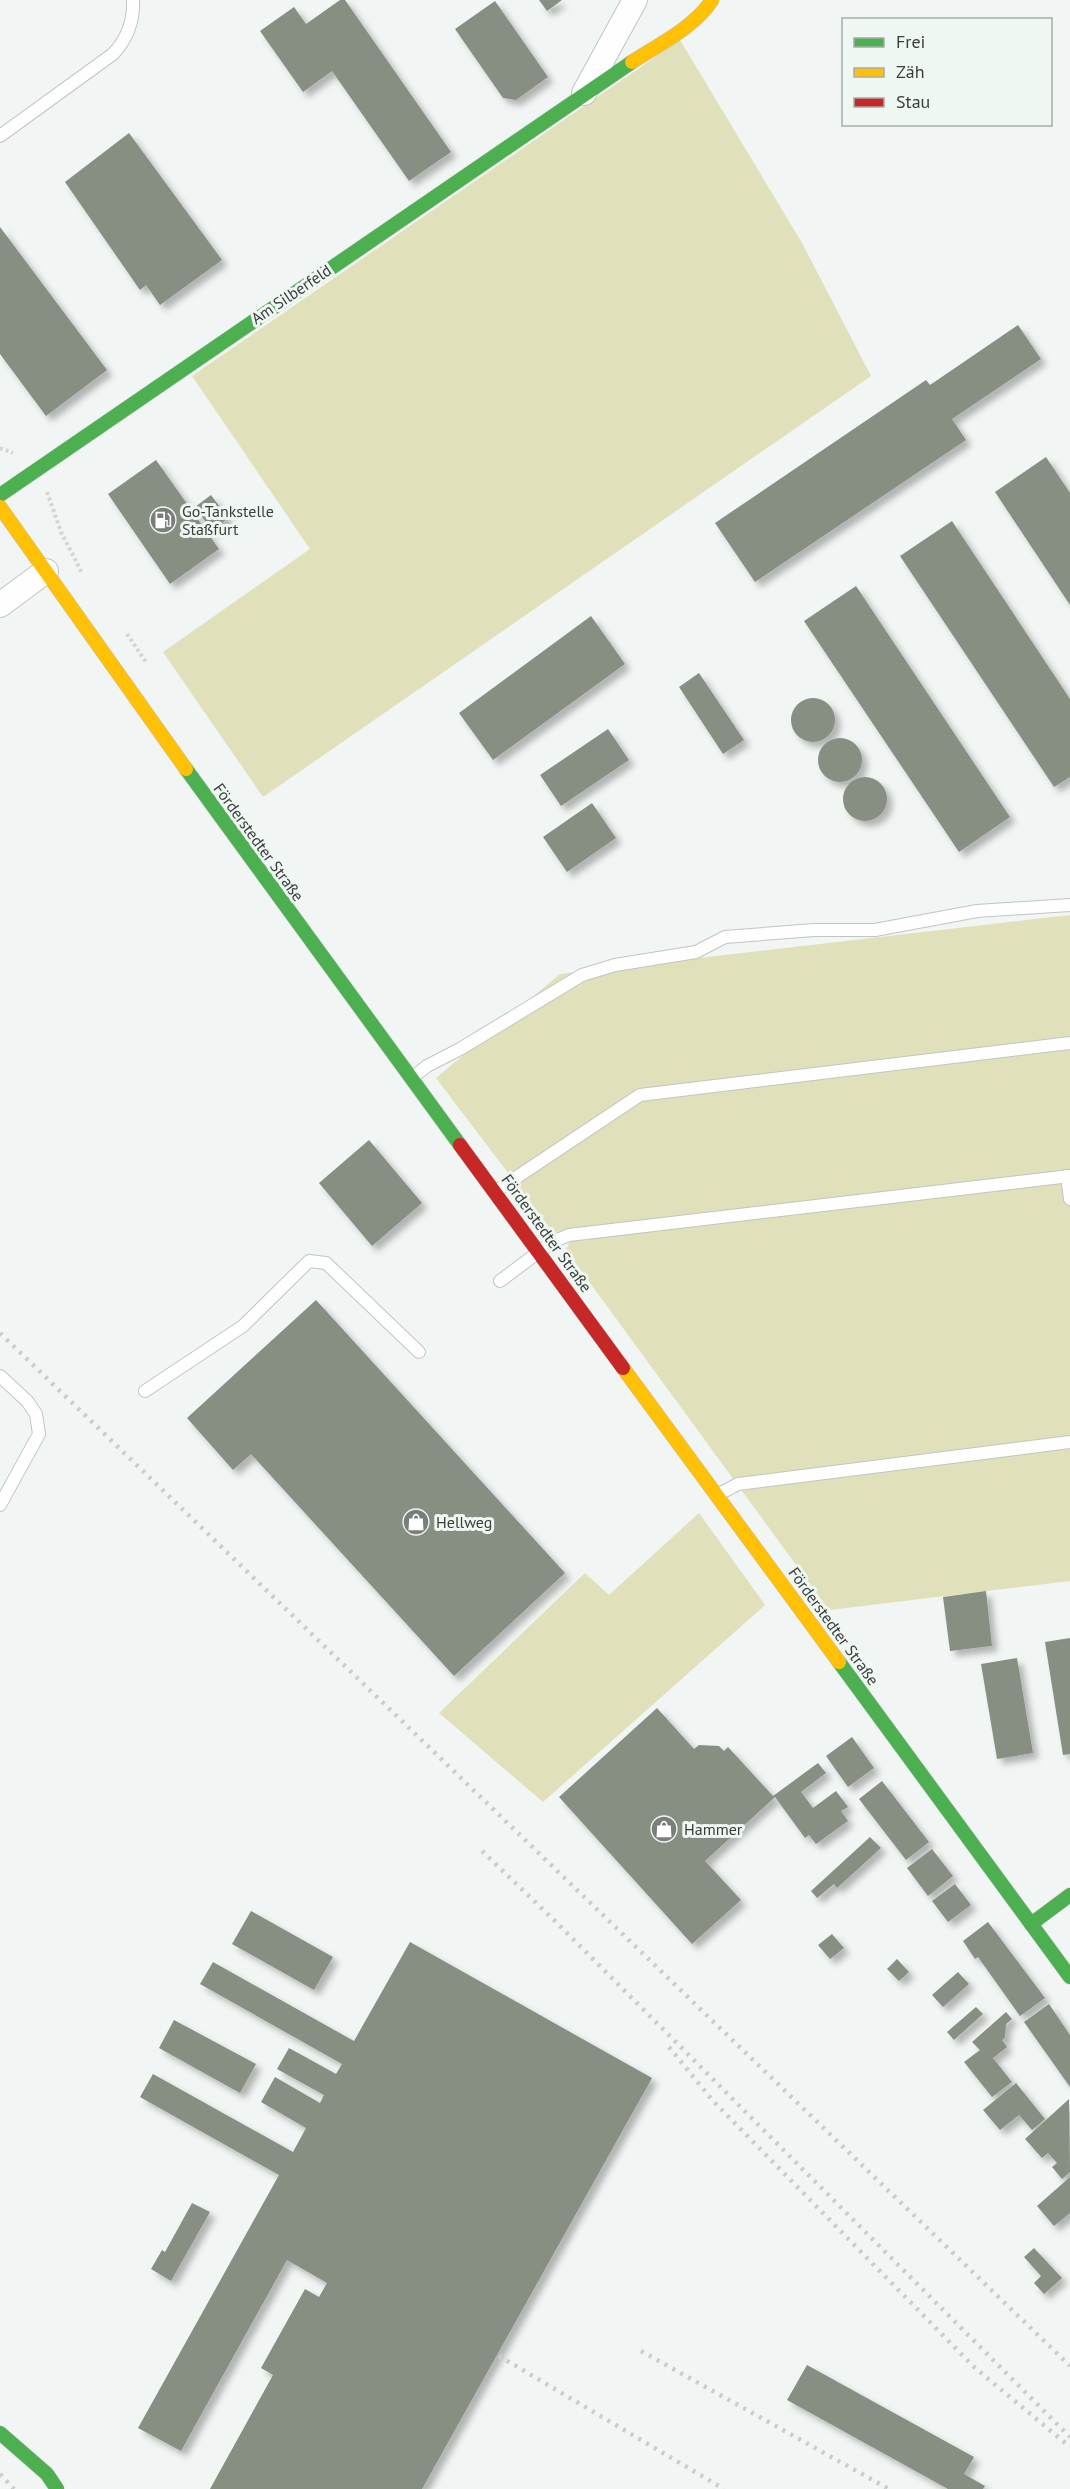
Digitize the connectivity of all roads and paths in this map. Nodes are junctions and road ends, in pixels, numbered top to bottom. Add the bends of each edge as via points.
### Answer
1 (133, 0) edge
2 (635, 0) edge
3 (712, 0) edge
4 (583, 95) junction
5 (0, 136) edge
6 (0, 448) edge
7 (33, 471) junction
8 (0, 495) edge
9 (0, 507) edge
10 (46, 571) junction
11 (88, 583) dead end
12 (0, 605) edge
13 (120, 626) dead end
14 (150, 668) dead end
15 (1070, 905) edge
16 (1070, 1043) edge
17 (412, 1077) junction
18 (1069, 1176) edge
19 (496, 1191) junction
20 (1070, 1199) edge
21 (539, 1251) junction
22 (500, 1281) dead end
23 (419, 1352) dead end
24 (0, 1376) edge
25 (145, 1391) dead end
26 (1070, 1442) edge
27 (718, 1495) junction
28 (0, 1505) edge
29 (1070, 1895) edge
30 (1031, 1924) junction
31 (1070, 1977) edge
32 (0, 2433) edge
33 (57, 2489) edge

1 - 5 lane via 132,20 124,42 113,54
2 - 4 street, Am Silberfeld
3 - 4 main road, Am Silberfeld via 684,27
4 - 7 main road, Am Silberfeld
6 - 7 path via 22,456
7 - 8 main road, Am Silberfeld
7 - 11 path via 50,496 61,532
9 - 10 main road, Förderstedter Straße
10 - 12 street
10 - 17 main road, Förderstedter Straße via 178,760
13 - 14 path
15 - 17 lane via 977,911 875,930 725,937 696,952 615,965 582,975
16 - 19 lane via 640,1095
17 - 19 main road, Förderstedter Straße
18 - 20 lane
18 - 21 lane via 569,1235
19 - 21 main road, Förderstedter Straße
21 - 22 lane
21 - 27 main road, Förderstedter Straße
23 - 25 lane via 326,1263 309,1261 243,1326
24 - 28 lane via 27,1401 39,1424 39,1434
26 - 27 lane via 738,1484
27 - 30 main road, Förderstedter Straße
29 - 30 main road
30 - 31 main road, Förderstedter Straße
32 - 33 main road

